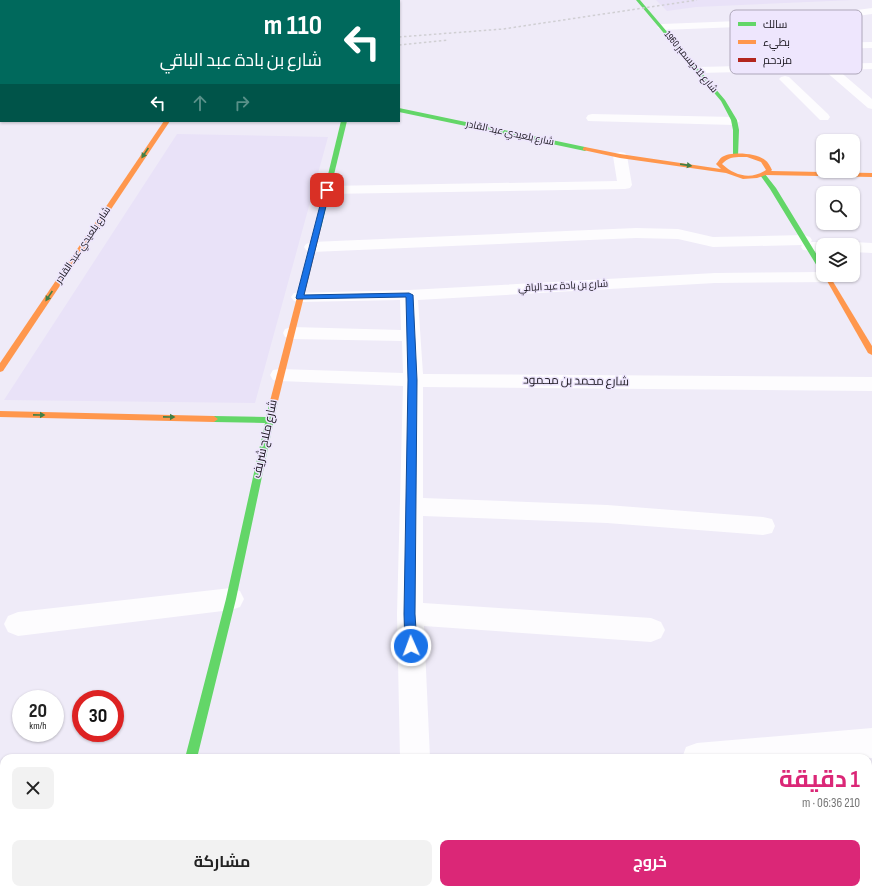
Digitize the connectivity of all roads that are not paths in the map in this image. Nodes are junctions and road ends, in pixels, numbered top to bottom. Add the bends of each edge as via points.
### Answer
1 (638, 0) edge
2 (872, 11) edge
3 (862, 12) edge
4 (862, 21) edge
5 (730, 24) edge
6 (866, 24) dead end
7 (662, 27) junction
8 (862, 66) edge
9 (872, 66) edge
10 (698, 70) junction
11 (730, 72) edge
12 (783, 74) junction
13 (835, 74) edge
14 (839, 78) junction
15 (707, 80) junction
16 (872, 105) edge
17 (400, 110) edge
18 (824, 117) dead end
19 (592, 118) dead end
20 (166, 122) edge
21 (344, 122) edge
22 (735, 125) junction
23 (620, 156) junction
24 (690, 156) dead end
25 (714, 156) dead end
26 (733, 156) junction
27 (764, 162) junction
28 (816, 171) edge
29 (728, 172) junction
30 (765, 174) junction
31 (816, 175) edge
32 (860, 175) edge
33 (872, 175) edge
34 (327, 190) junction
35 (781, 201) junction
36 (812, 244) edge
37 (312, 247) junction
38 (860, 247) edge
39 (872, 248) edge
40 (816, 253) edge
41 (816, 274) edge
42 (830, 282) edge
43 (409, 295) junction
44 (300, 298) junction
45 (292, 333) junction
46 (410, 336) junction
47 (872, 353) edge
48 (0, 369) edge
49 (280, 375) junction
50 (413, 380) junction
51 (872, 384) edge
52 (0, 414) edge
53 (269, 420) junction
54 (412, 507) junction
55 (763, 526) dead end
56 (231, 599) junction
57 (410, 614) junction
58 (18, 624) dead end
59 (651, 630) dead end
60 (872, 743) edge
61 (192, 754) edge
62 (415, 754) edge
63 (744, 754) edge

1 - 7 main road, شارع 11 ديسمبر 1960
2 - 3 street
4 - 6 street
5 - 7 street
7 - 10 main road, شارع 11 ديسمبر 1960
8 - 9 street
10 - 11 street
10 - 15 main road, شارع 11 ديسمبر 1960
12 - 14 street
12 - 15 street
12 - 18 street
13 - 14 street
14 - 16 street
15 - 22 main road, شارع 11 ديسمبر 1960 via 723,100
17 - 23 main road, شارع بلعيدي عبد القادر
19 - 22 street
20 -> 48 main road, شارع بلعيدي عبد القادر
21 - 34 main road, شارع ملاح شريف
22 - 26 main road, شارع 11 ديسمبر 1960
22 - 27 main road, شارع 11 ديسمبر 1960
23 - 24 main road, شارع بلعيدي عبد القادر
23 -> 29 main road, شارع بلعيدي عبد القادر
23 - 34 street via 625,185
25 - 26 main road
26 - 27 main road via 749,156
26 - 29 main road via 724,158 719,164
27 - 28 main road
27 - 30 main road via 769,170
29 - 30 main road, شارع بلعيدي عبد القادر via 750,177
29 - 35 main road
30 - 31 main road, شارع بلعيدي عبد القادر
30 - 35 main road
32 - 33 main road
34 - 37 main road, شارع ملاح شريف
35 - 36 main road
36 - 37 street via 713,242 678,234 636,233
36 - 40 main road
37 - 44 main road, شارع ملاح شريف
38 - 39 street
41 - 43 street, شارع بن بادة عبد الباقي
42 - 47 main road
43 - 44 street, شارع بن بادة عبد الباقي
43 - 46 street
44 - 45 main road, شارع ملاح شريف
45 - 46 street
45 - 49 main road, شارع ملاح شريف
46 - 50 street
49 - 50 street, شارع محمد بن محمود
49 - 53 main road, شارع ملاح شريف
50 - 51 street, شارع محمد بن محمود
50 - 54 street
52 -> 53 main road
53 - 56 main road, شارع ملاح شريف
54 - 55 street via 607,514
54 - 57 street
56 - 58 street
56 - 61 main road, شارع ملاح شريف
57 - 59 street
57 - 62 street
60 - 63 street

